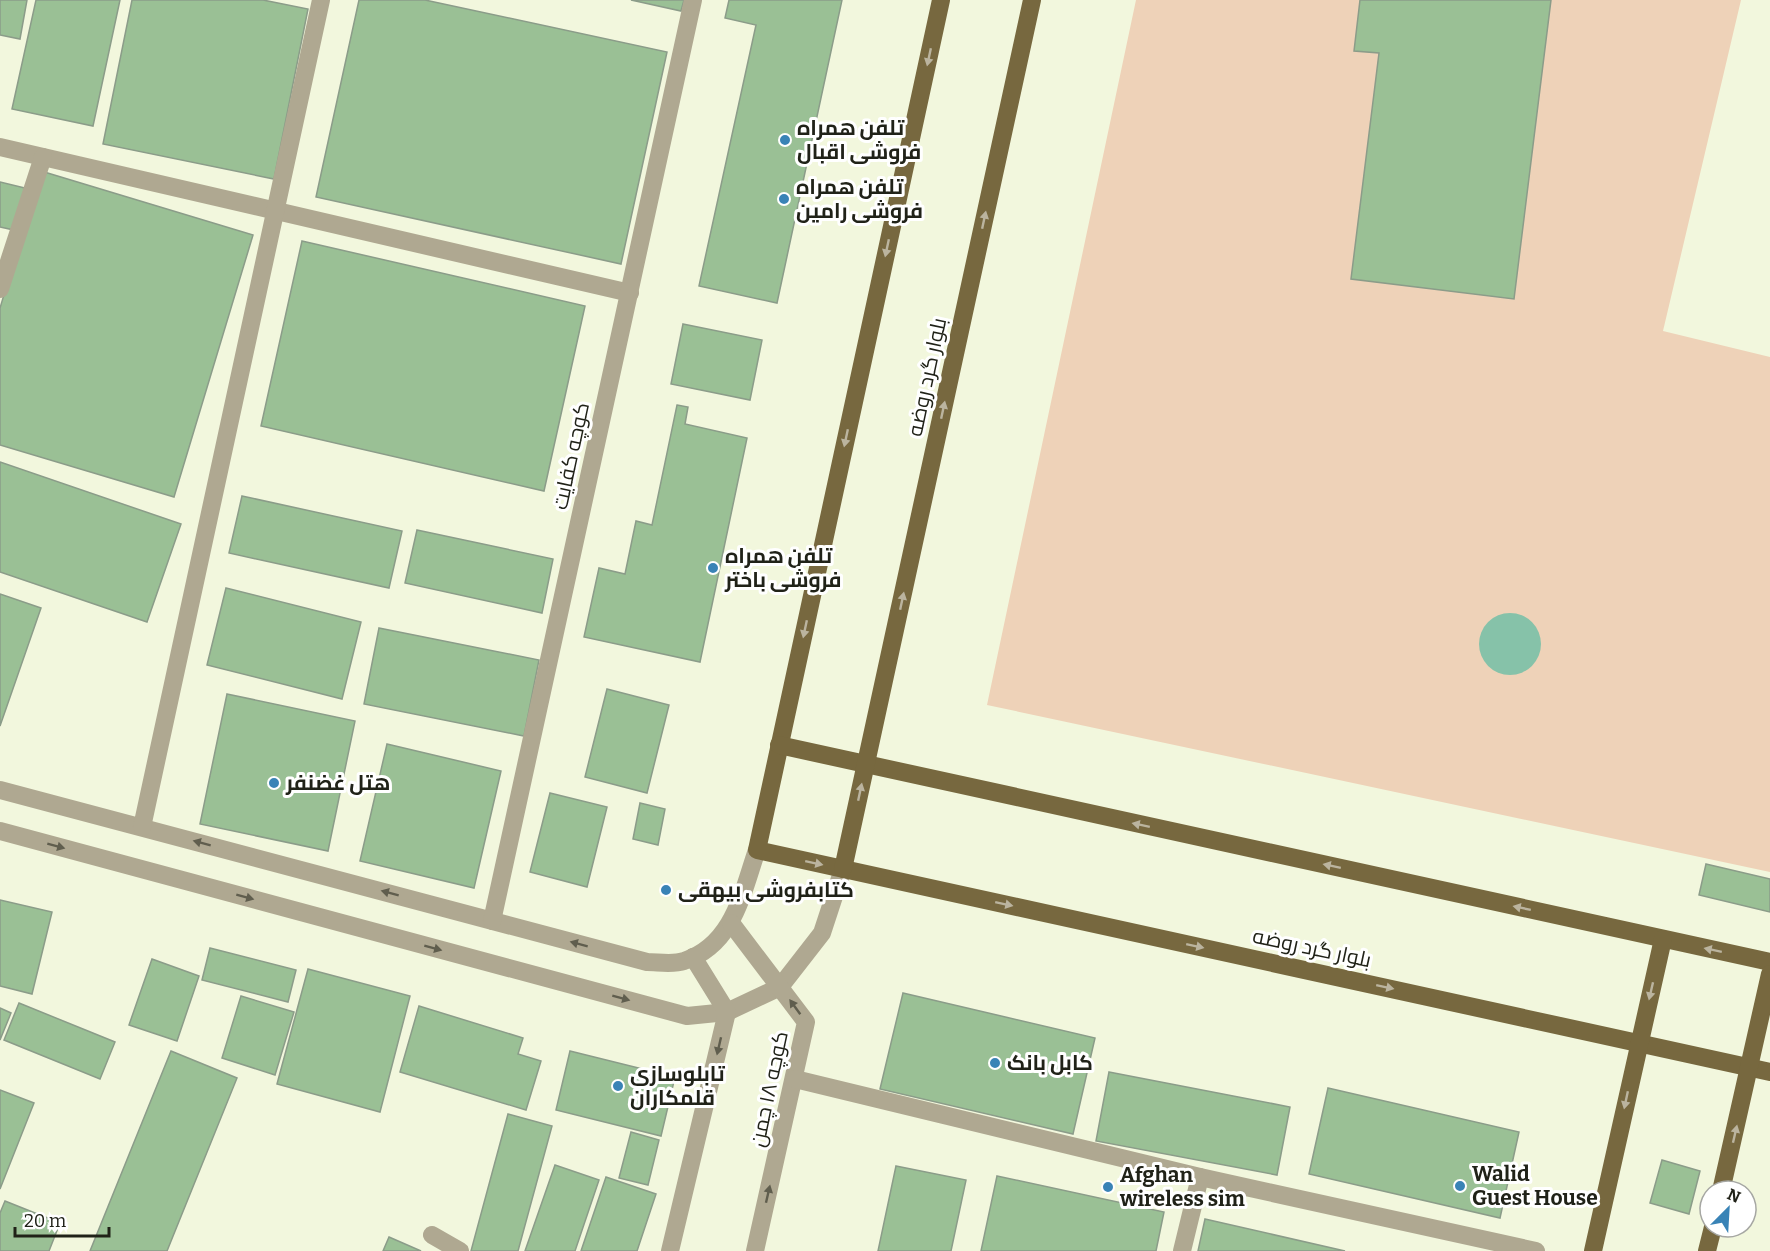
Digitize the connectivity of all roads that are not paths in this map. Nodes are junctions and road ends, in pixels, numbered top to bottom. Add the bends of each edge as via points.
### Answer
1 (321, 0) edge
2 (693, 0) edge
3 (941, 0) edge
4 (1032, 0) edge
5 (0, 147) edge
6 (43, 157) junction
7 (275, 210) junction
8 (0, 289) edge
9 (630, 292) junction
10 (779, 745) junction
11 (866, 765) junction
12 (0, 790) edge
13 (142, 827) junction
14 (0, 831) edge
15 (757, 850) junction
16 (843, 869) junction
17 (492, 921) junction
18 (731, 923) junction
19 (1663, 939) junction
20 (693, 957) junction
21 (1770, 962) edge
22 (1770, 974) edge
23 (780, 987) junction
24 (727, 1012) junction
25 (1639, 1043) junction
26 (1751, 1067) junction
27 (1770, 1072) edge
28 (795, 1079) junction
29 (1200, 1177) junction
30 (1724, 1179) edge
31 (432, 1235) dead end
32 (460, 1251) edge
33 (670, 1251) edge
34 (755, 1251) edge
35 (1182, 1251) edge
36 (1536, 1251) edge
37 (1593, 1251) edge

1 - 7 street
2 - 9 street, کوچه کفایت
3 -> 10 main road
11 -> 4 main road, بلوار گرد روضه
5 - 6 street
6 - 7 street
6 - 8 street
7 - 9 street
7 - 13 street
9 - 17 street, کوچه کفایت
10 - 11 main road
10 - 15 main road
16 -> 11 main road, بلوار گرد روضه
19 -> 11 main road
12 - 13 street
17 -> 13 street
14 -> 24 street via 687,1016
15 -> 16 main road, بلوار گرد روضه
15 - 18 street
16 - 23 street via 822,933
16 -> 25 main road, بلوار گرد روضه
20 -> 17 street via 682,962 646,962
18 - 20 street via 714,945
18 - 23 street, كوچه ١٨ چمن
21 -> 19 main road
19 -> 25 main road
20 - 24 street
22 - 26 main road
23 - 24 street
28 -> 23 street, كوچه ١٨ چمن via 806,1022
24 -> 33 street
25 - 26 main road, بلوار گرد روضه
25 -> 37 main road
26 - 27 main road, بلوار گرد روضه
30 -> 26 main road
28 - 29 street
34 -> 28 street, كوچه ١٨ چمن
29 - 35 street
29 - 36 street
31 - 32 street

